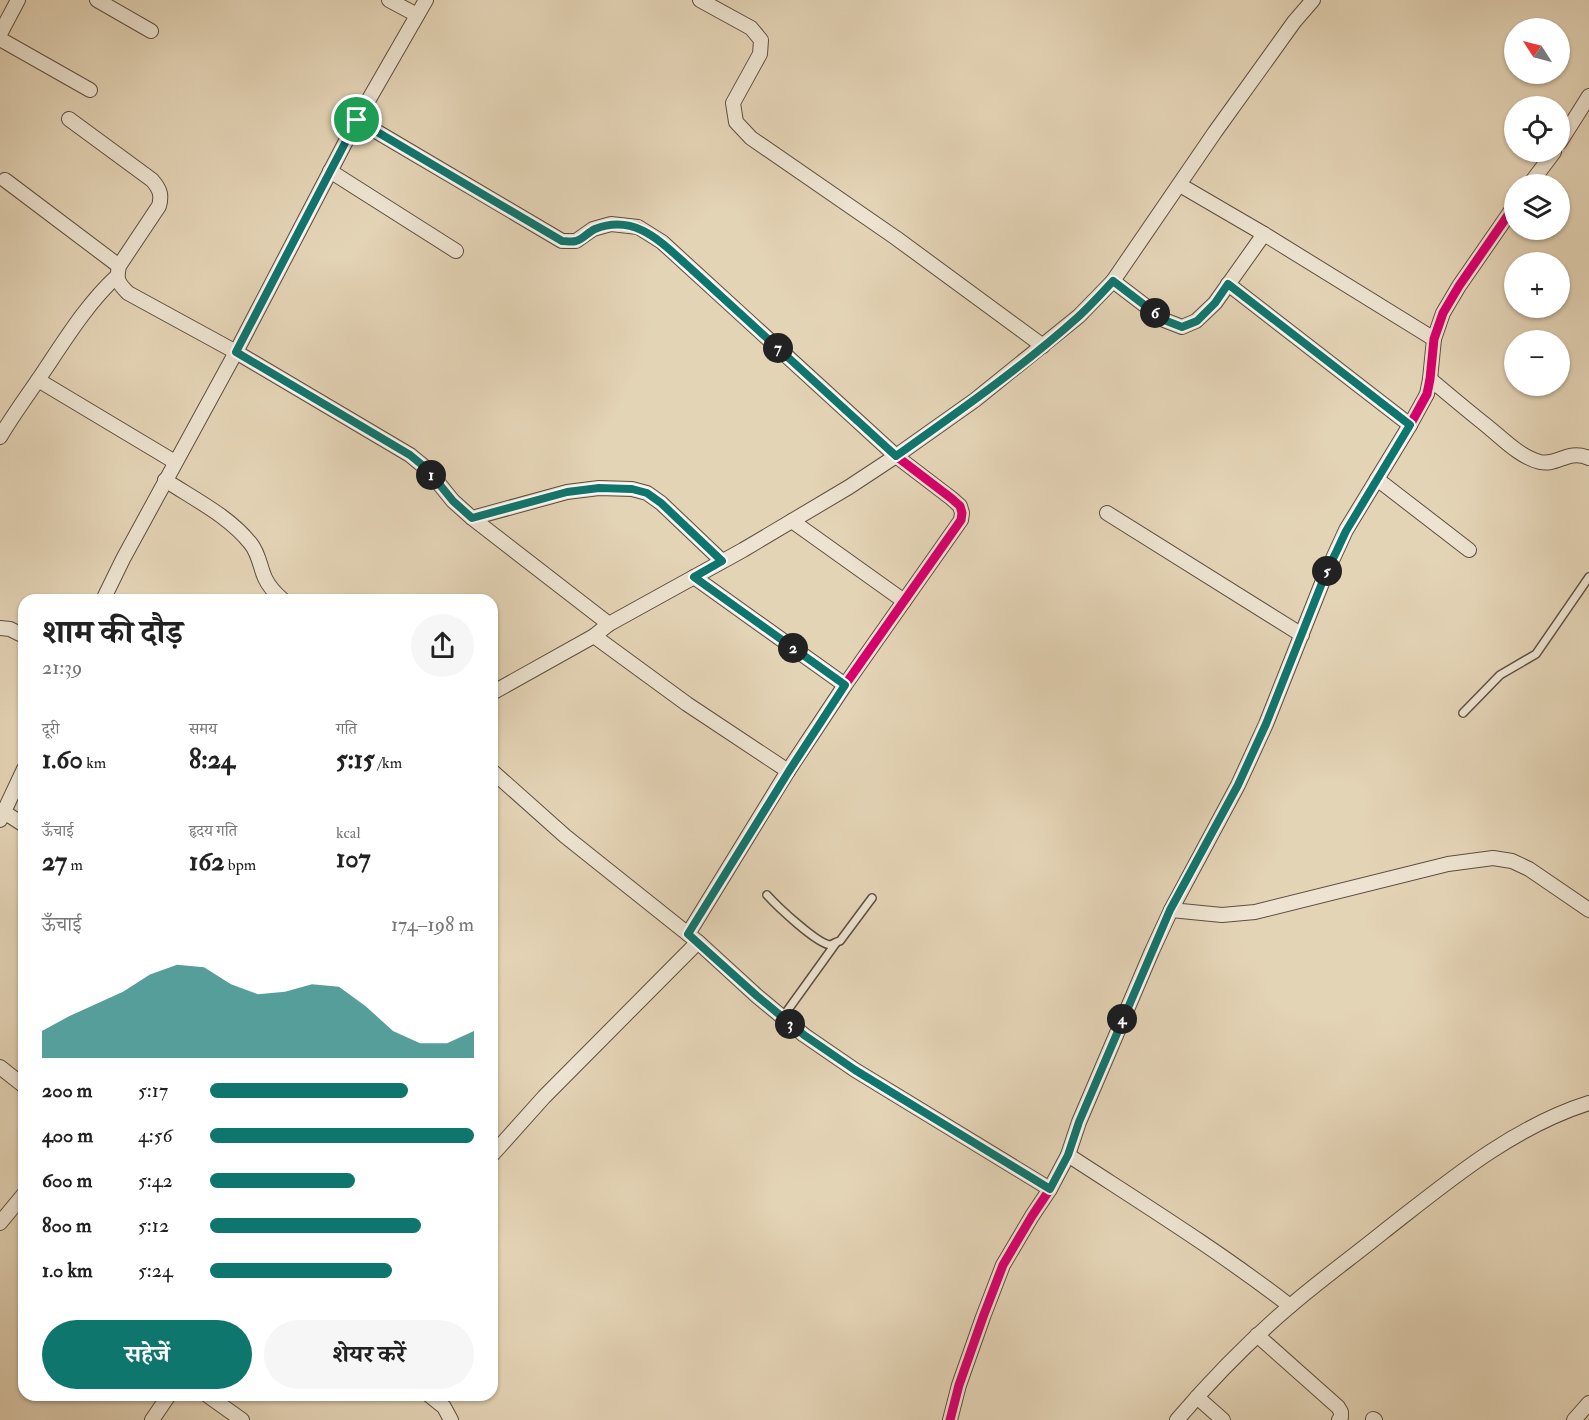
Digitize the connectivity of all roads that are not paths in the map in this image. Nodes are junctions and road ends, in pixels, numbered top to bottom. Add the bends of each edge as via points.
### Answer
1 (18, 0) edge
2 (97, 0) edge
3 (389, 0) edge
4 (426, 0) edge
5 (700, 0) edge
6 (1313, 0) edge
7 (417, 15) junction
8 (151, 31) dead end
9 (0, 37) edge
10 (90, 90) dead end
11 (1589, 96) edge
12 (69, 119) dead end
13 (357, 120) junction
14 (1570, 126) edge
15 (330, 171) junction
16 (5, 180) dead end
17 (1180, 185) junction
18 (1504, 221) edge
19 (1264, 234) junction
20 (456, 251) dead end
21 (118, 271) junction
22 (1113, 281) junction
23 (1228, 284) junction
24 (1434, 339) junction
25 (1043, 346) junction
26 (236, 352) junction
27 (1430, 379) junction
28 (38, 380) junction
29 (1410, 425) junction
30 (0, 438) edge
31 (896, 456) junction
32 (1589, 458) edge
33 (175, 462) junction
34 (1377, 479) junction
35 (165, 480) junction
36 (1107, 513) dead end
37 (472, 518) junction
38 (792, 521) junction
39 (1469, 549) dead end
40 (722, 561) junction
41 (694, 577) junction
42 (1589, 577) edge
43 (106, 594) edge
44 (275, 594) edge
45 (904, 602) junction
46 (609, 624) junction
47 (0, 628) edge
48 (18, 633) edge
49 (1302, 635) junction
50 (594, 636) junction
51 (845, 685) junction
52 (498, 690) edge
53 (1463, 713) dead end
54 (789, 771) junction
55 (498, 776) edge
56 (18, 783) edge
57 (2, 816) edge
58 (18, 823) edge
59 (767, 895) dead end
60 (872, 898) dead end
61 (1170, 910) junction
62 (1589, 910) edge
63 (693, 938) junction
64 (836, 943) junction
65 (782, 1018) junction
66 (0, 1067) edge
67 (18, 1081) edge
68 (1589, 1103) edge
69 (498, 1148) edge
70 (1068, 1155) junction
71 (1050, 1189) junction
72 (18, 1201) edge
73 (0, 1223) edge
74 (1290, 1306) junction
75 (1257, 1335) junction
76 (1197, 1397) junction
77 (165, 1401) edge
78 (215, 1401) edge
79 (436, 1401) edge
80 (1589, 1403) edge
81 (152, 1420) edge
82 (242, 1420) edge
83 (451, 1420) edge
84 (950, 1420) edge
85 (1177, 1420) edge
86 (1223, 1420) edge
87 (1339, 1420) edge
88 (1574, 1420) edge

1 - 9 street
2 - 8 street
3 - 7 street
4 - 7 street
5 - 25 street via 751,28 761,40 760,54 733,103 736,122 751,138
6 - 17 street via 1294,21
7 - 13 street
9 - 10 street
11 - 14 street
12 - 21 street via 159,188 159,206
13 - 15 street
13 - 31 street via 562,241 576,241 593,229 611,224 638,227 671,250
15 - 20 street
15 - 26 street
16 - 21 street
17 - 19 street
17 - 22 street
18 - 24 street via 1443,313
19 - 23 street
19 - 24 street
21 - 26 street via 119,285 128,293
21 - 28 street via 77,321
22 - 23 street via 1164,320 1182,327 1197,321
22 - 25 street
23 - 29 street
24 - 27 street
25 - 31 street
26 - 33 street
26 - 37 street via 410,455
27 - 29 street via 1427,394
27 - 32 street via 1527,457 1542,463 1569,455
28 - 30 street
28 - 33 street
29 - 34 street
31 - 38 street
31 - 45 street via 951,498 962,513
33 - 35 street
34 - 39 street
34 - 49 street via 1346,531
35 - 43 street
35 - 44 street via 242,533 253,546
36 - 49 street
37 - 40 street via 567,492 632,489 661,503
37 - 46 street
38 - 40 street
38 - 45 street
40 - 41 street
41 - 46 street
41 - 51 street
42 - 53 lane via 1536,654 1500,675
45 - 51 street
46 - 50 street
47 - 48 street
49 - 61 street via 1238,785
50 - 52 street
50 - 54 street
51 - 54 street
54 - 63 street
55 - 63 street via 565,836
56 - 57 street
57 - 58 street
59 - 64 lane via 815,937 824,943
60 - 64 lane
61 - 62 street via 1222,915 1255,912 1448,864 1493,858 1529,869
61 - 70 street
63 - 65 street
63 - 69 street
64 - 65 lane
65 - 71 street via 855,1070
66 - 67 street
68 - 74 street via 1504,1142 1441,1186
70 - 71 street
70 - 74 street via 1204,1243
71 - 84 street via 1004,1265 959,1385
72 - 73 street
74 - 75 street
75 - 76 street
75 - 87 street via 1338,1407
76 - 85 street
76 - 86 street
77 - 81 street
78 - 82 street
79 - 83 street
80 - 88 street

